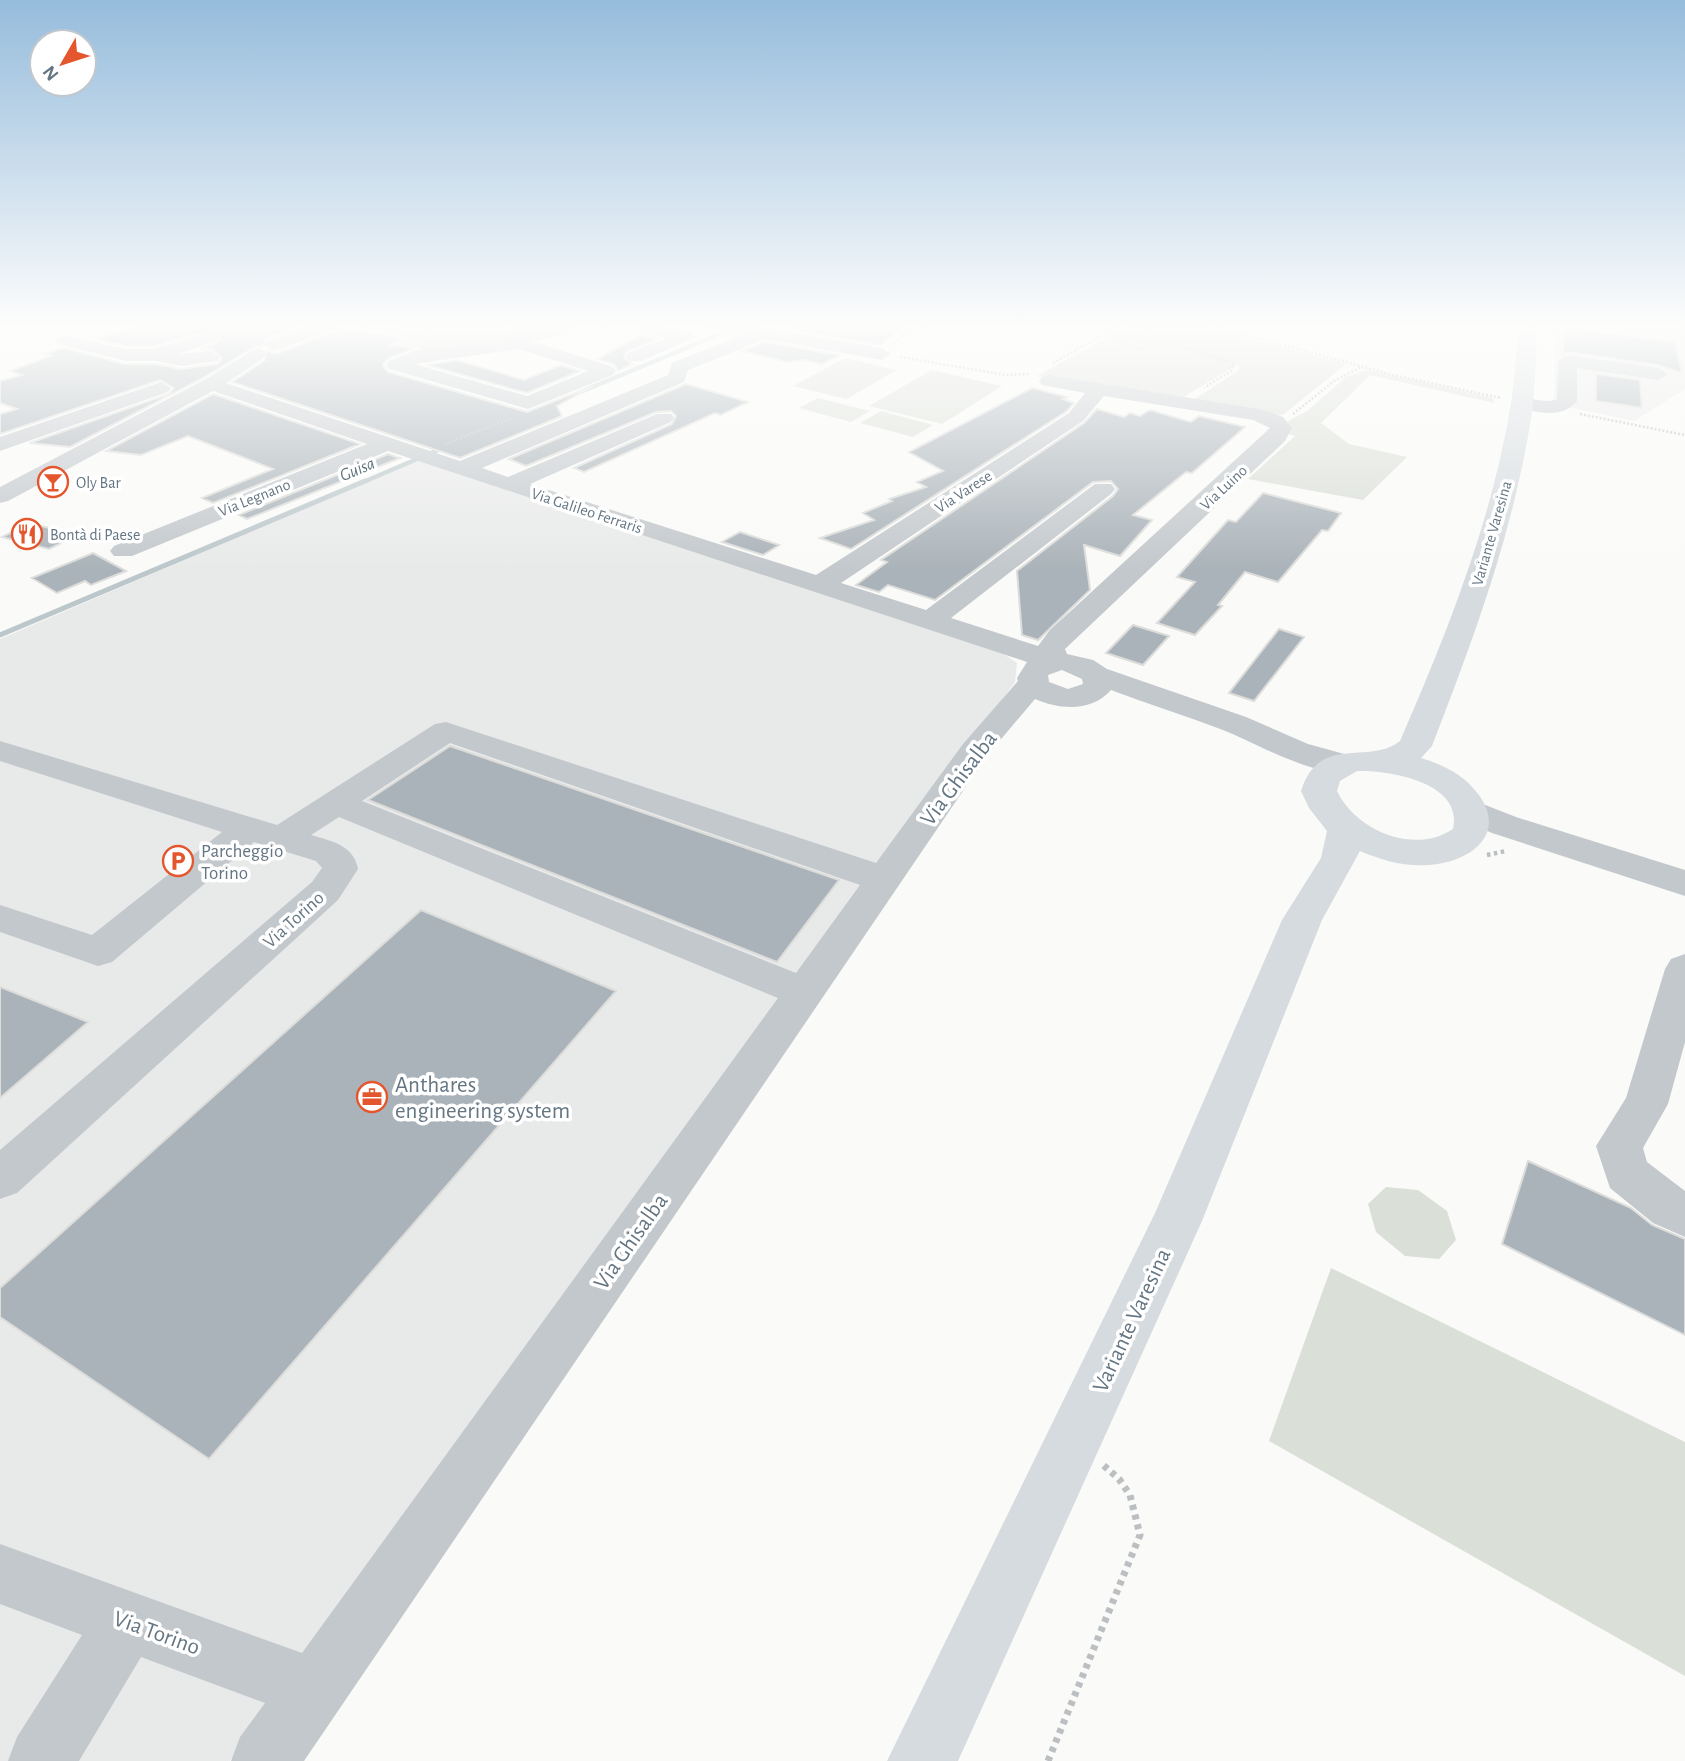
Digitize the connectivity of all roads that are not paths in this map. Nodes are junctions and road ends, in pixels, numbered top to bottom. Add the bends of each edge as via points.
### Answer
1 (108, 406) edge
2 (165, 406) edge
3 (294, 406) edge
4 (610, 406) edge
5 (1085, 406) edge
6 (1203, 406) edge
7 (1521, 406) edge
8 (664, 418) dead end
9 (0, 444) edge
10 (386, 444) junction
11 (461, 469) junction
12 (509, 485) junction
13 (1103, 489) dead end
14 (0, 496) edge
15 (122, 551) dead end
16 (819, 585) junction
17 (930, 620) junction
18 (1062, 676) junction
19 (1422, 733) junction
20 (0, 751) edge
21 (1385, 761) junction
22 (1332, 773) junction
23 (1441, 780) junction
24 (336, 803) junction
25 (266, 833) junction
26 (1472, 836) junction
27 (1339, 852) junction
28 (883, 879) junction
29 (1685, 883) edge
30 (0, 918) edge
31 (1685, 969) edge
32 (805, 993) junction
33 (0, 1179) edge
34 (1685, 1215) edge
35 (0, 1573) edge
36 (127, 1621) junction
37 (314, 1689) junction
38 (41, 1761) edge
39 (264, 1761) edge
40 (922, 1761) edge

1 - 9 street
2 - 14 street
3 - 10 street, Via Galileo Ferraris
4 - 11 street
5 - 16 street, Via Varese via 1076,417
6 - 18 street, Via Luino via 1276,421 1281,428 1077,621
7 - 19 main road, Variante Varesina via 1503,495 1467,617
8 - 12 street
10 - 11 street, Via Galileo Ferraris
10 - 15 street, Via Legnano
11 - 12 street, Via Galileo Ferraris
12 - 16 street, Via Galileo Ferraris
13 - 17 street
16 - 17 street, Via Galileo Ferraris
17 - 18 street, Via Galileo Ferraris
18 - 22 street, Via Galileo Ferraris via 1194,711 1286,747
18 - 28 street, Via Ghisalba via 1034,704 999,724 974,751
19 - 21 main road, Variante Varesina via 1404,756
19 - 23 main road, Variante Varesina via 1429,763
20 - 25 street, Via Torino
21 - 22 main road, Variante Varesina
21 - 23 main road, Variante Varesina
22 - 27 main road via 1319,791
23 - 26 main road, Variante Varesina via 1464,800
24 - 25 street
24 - 28 street via 446,730
24 - 32 street
25 - 30 street via 99,952
25 - 33 street, Via Torino via 335,857 340,869 333,882
26 - 27 main road, Variante Varesina via 1443,849 1393,849 1350,863
26 - 29 street via 1504,835
27 - 40 main road, Variante Varesina via 1302,920 1177,1221
28 - 32 street, Via Ghisalba
31 - 34 street via 1646,1104 1619,1146 1627,1174 1670,1209
32 - 37 street, Via Ghisalba
35 - 36 street, Via Torino
36 - 37 street, Via Torino
36 - 38 street
37 - 39 street, Via Ghisalba

